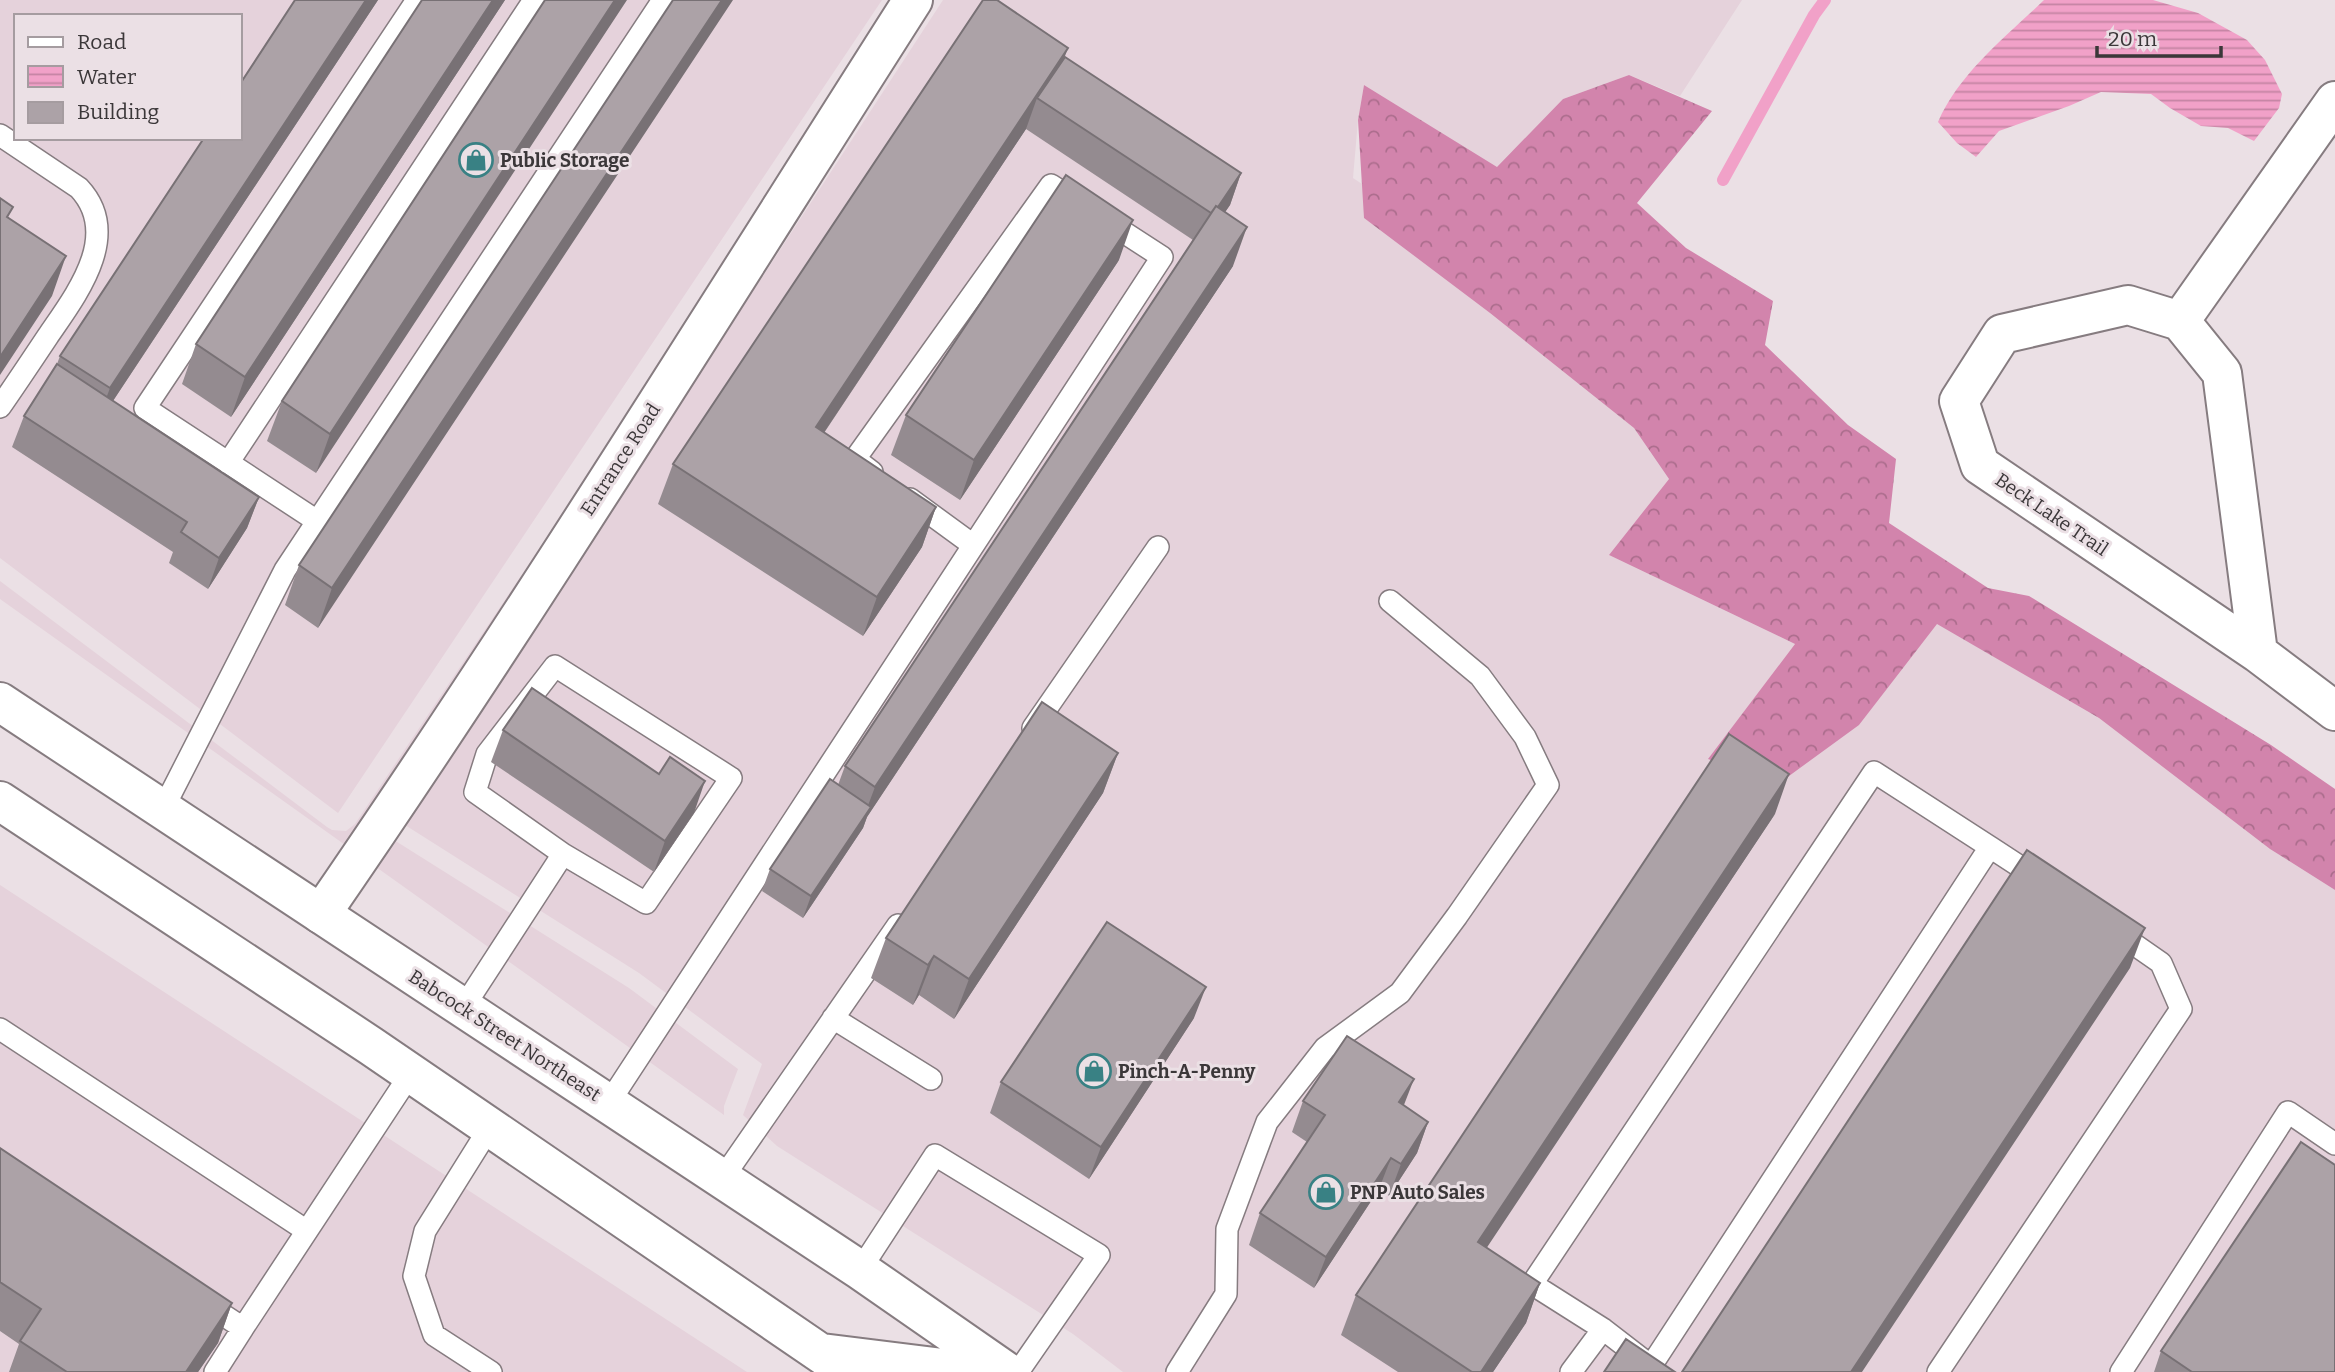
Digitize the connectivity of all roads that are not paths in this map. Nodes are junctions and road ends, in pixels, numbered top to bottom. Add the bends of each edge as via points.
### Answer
1 (417, 0) edge
2 (534, 0) edge
3 (663, 0) edge
4 (913, 0) edge
5 (2335, 101) edge
6 (0, 135) edge
7 (2180, 321) junction
8 (0, 407) edge
9 (228, 463) junction
10 (317, 521) junction
11 (973, 545) junction
12 (1158, 547) dead end
13 (1390, 601) dead end
14 (2258, 653) junction
15 (0, 702) edge
16 (2335, 711) edge
17 (1023, 742) edge
18 (0, 801) edge
19 (163, 809) junction
20 (1990, 847) junction
21 (562, 854) junction
22 (2058, 892) edge
23 (912, 903) edge
24 (321, 915) junction
25 (2104, 923) edge
26 (463, 1008) junction
27 (833, 1018) junction
28 (0, 1029) edge
29 (411, 1073) junction
30 (931, 1079) dead end
31 (608, 1104) junction
32 (490, 1128) junction
33 (2335, 1144) edge
34 (722, 1179) junction
35 (307, 1231) junction
36 (860, 1270) junction
37 (185, 1289) edge
38 (243, 1328) junction
39 (1603, 1329) junction
40 (834, 1362) edge
41 (466, 1365) edge
42 (215, 1372) edge
43 (491, 1372) edge
44 (975, 1372) edge
45 (1007, 1372) edge
46 (1018, 1372) edge
47 (1177, 1372) edge
48 (1571, 1372) edge
49 (1938, 1372) edge
50 (2122, 1372) edge

1 - 9 lane via 145,408
2 - 9 lane
3 - 10 lane
4 - 24 street, Entrance Road via 533,596
5 - 7 street
6 - 8 lane via 89,199 97,243 75,297
7 - 14 street via 2222,373
7 - 14 street, Beck Lake Trail via 2128,305 2002,334 1959,401 1980,465
9 - 10 lane
10 - 19 lane via 285,570
11 - 11 lane via 1162,257 1051,185 855,459
11 - 31 lane
12 - 17 lane
13 - 47 lane via 1480,676 1525,737 1548,785 1400,993 1325,1048 1268,1122 1227,1229 1226,1294
14 - 16 street, Beck Lake Trail
15 - 19 street, Babcock Street Northeast
18 - 29 street
19 - 24 street, Babcock Street Northeast
20 - 22 lane
20 - 39 lane via 1651,1366
20 - 39 lane via 1874,772 1532,1284
21 - 21 lane via 646,903 730,778 555,666 487,754 475,792
21 - 26 lane
23 - 27 lane
24 - 26 street, Babcock Street Northeast
25 - 49 lane via 2161,962 2181,1009
26 - 31 street, Babcock Street Northeast
27 - 30 lane
27 - 34 lane
28 - 35 lane
29 - 32 street
29 - 35 lane
31 - 34 street, Babcock Street Northeast
32 - 40 street
32 - 41 lane via 425,1231 414,1276 434,1335
33 - 50 lane via 2288,1112
34 - 36 street, Babcock Street Northeast
35 - 38 lane
36 - 45 street, Babcock Street Northeast
36 - 46 lane via 935,1155 1099,1255
37 - 38 lane
38 - 42 lane
39 - 48 lane
40 - 44 street
41 - 43 lane

